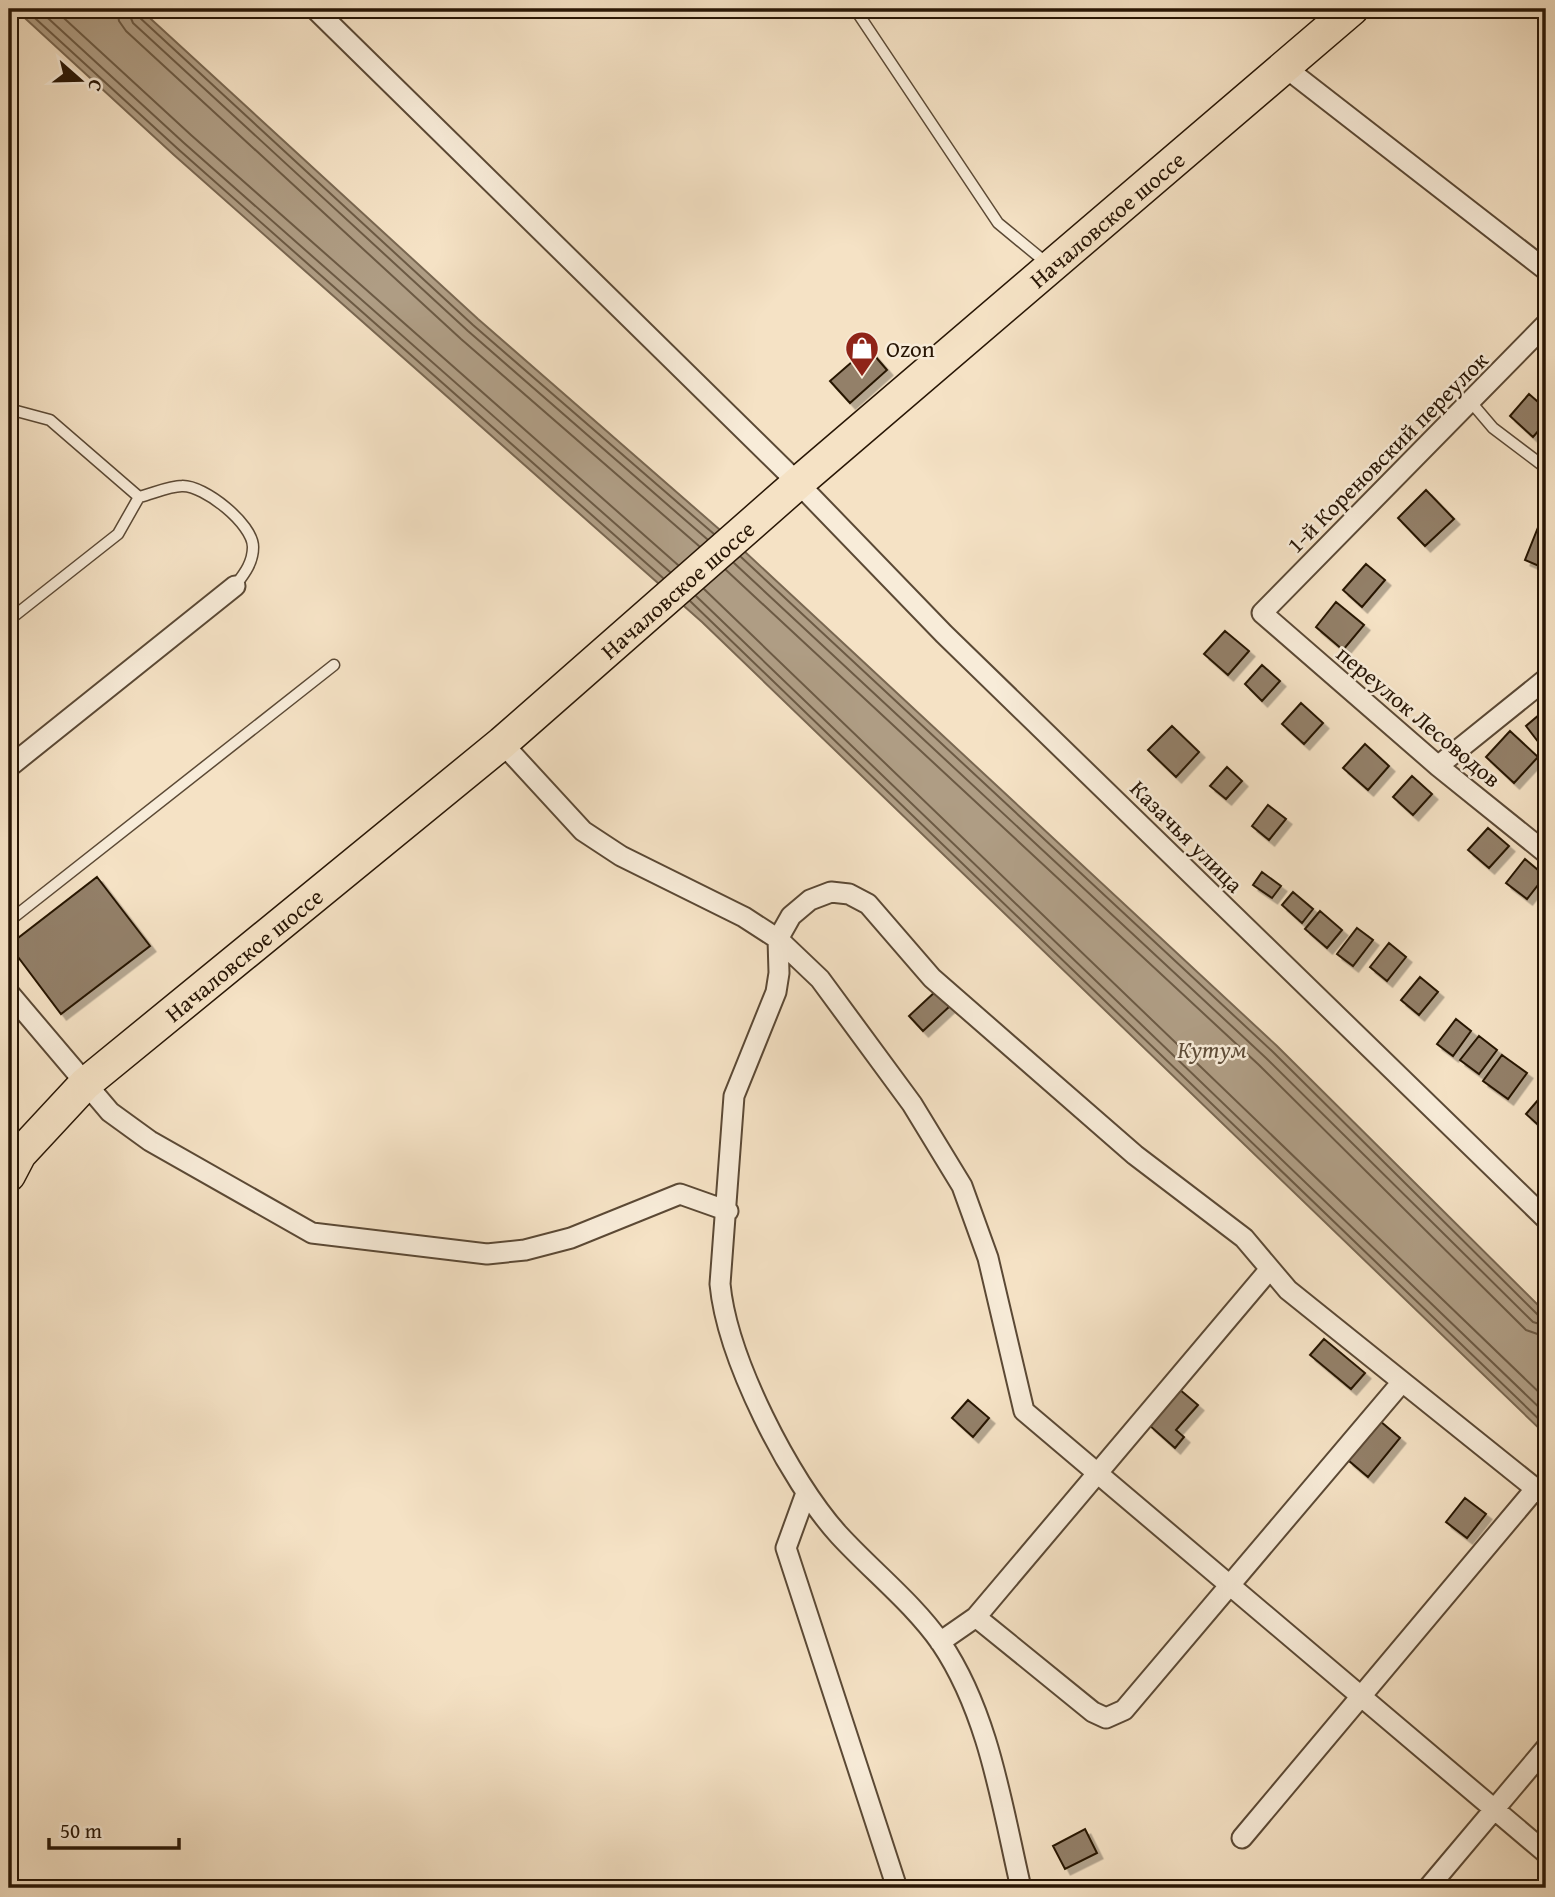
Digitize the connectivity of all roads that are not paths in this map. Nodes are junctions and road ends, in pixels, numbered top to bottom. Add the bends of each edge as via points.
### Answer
1 (316, 9) edge
2 (855, 9) edge
3 (1352, 9) edge
4 (1286, 68) junction
5 (1052, 267) junction
6 (1546, 270) edge
7 (1546, 324) edge
8 (1471, 401) junction
9 (9, 409) edge
10 (1546, 468) edge
11 (798, 483) junction
12 (139, 498) junction
13 (235, 586) joint
14 (1262, 613) joint
15 (9, 620) edge
16 (334, 665) dead end
17 (1546, 680) edge
18 (502, 743) junction
19 (1438, 766) junction
20 (9, 767) edge
21 (1546, 853) edge
22 (9, 921) edge
23 (778, 939) junction
24 (9, 993) edge
25 (85, 1084) junction
26 (9, 1175) edge
27 (727, 1211) junction
28 (1546, 1219) edge
29 (1270, 1269) junction
30 (1402, 1382) junction
31 (1095, 1473) junction
32 (1541, 1492) edge
33 (806, 1493) junction
34 (1231, 1587) junction
35 (976, 1617) junction
36 (940, 1642) junction
37 (1362, 1697) junction
38 (1546, 1748) edge
39 (1496, 1810) junction
40 (1242, 1838) dead end
41 (1546, 1853) edge
42 (897, 1888) edge
43 (1021, 1888) edge
44 (1428, 1888) edge

1 - 11 street, Казачья улица
2 - 5 lane via 998,223
3 - 4 main road, Началовское шоссе
4 - 5 main road, Началовское шоссе
4 - 6 street
5 - 11 main road, Началовское шоссе
7 - 8 street, 1-й Кореновский переулок
8 - 10 lane via 1493,428
8 - 14 street, 1-й Кореновский переулок
9 - 12 lane via 50,420
11 - 18 main road, Началовское шоссе
11 - 28 street, Казачья улица via 944,634
12 - 13 lane via 183,485 240,519 253,545 250,566
12 - 15 lane via 118,534
13 - 20 street
14 - 19 street, переулок Лесоводов
16 - 22 lane
17 - 19 street
18 - 23 street via 583,831
18 - 25 main road, Началовское шоссе
19 - 21 street, переулок Лесоводов
23 - 27 street via 776,992 734,1096
23 - 29 street via 791,916 810,900 831,892 849,894 868,904 932,978 1135,1155 1244,1238
23 - 31 street via 820,979 912,1104 962,1186 988,1258 1024,1411
24 - 25 street
25 - 26 main road, Началовское шоссе via 20,1154
25 - 27 street via 110,1112 150,1141 312,1233 487,1254 571,1238 680,1194
27 - 33 street via 720,1284 723,1313 748,1384
29 - 30 street via 1288,1290
29 - 31 street
30 - 32 street
30 - 34 street
31 - 34 street
31 - 35 street
32 - 37 street
33 - 36 street via 838,1534
33 - 42 street via 786,1548
34 - 35 street via 1124,1710 1106,1718
34 - 37 street
35 - 36 street
36 - 43 street via 965,1683 988,1748
37 - 39 street
37 - 40 street
38 - 39 street
39 - 41 street
39 - 44 street

